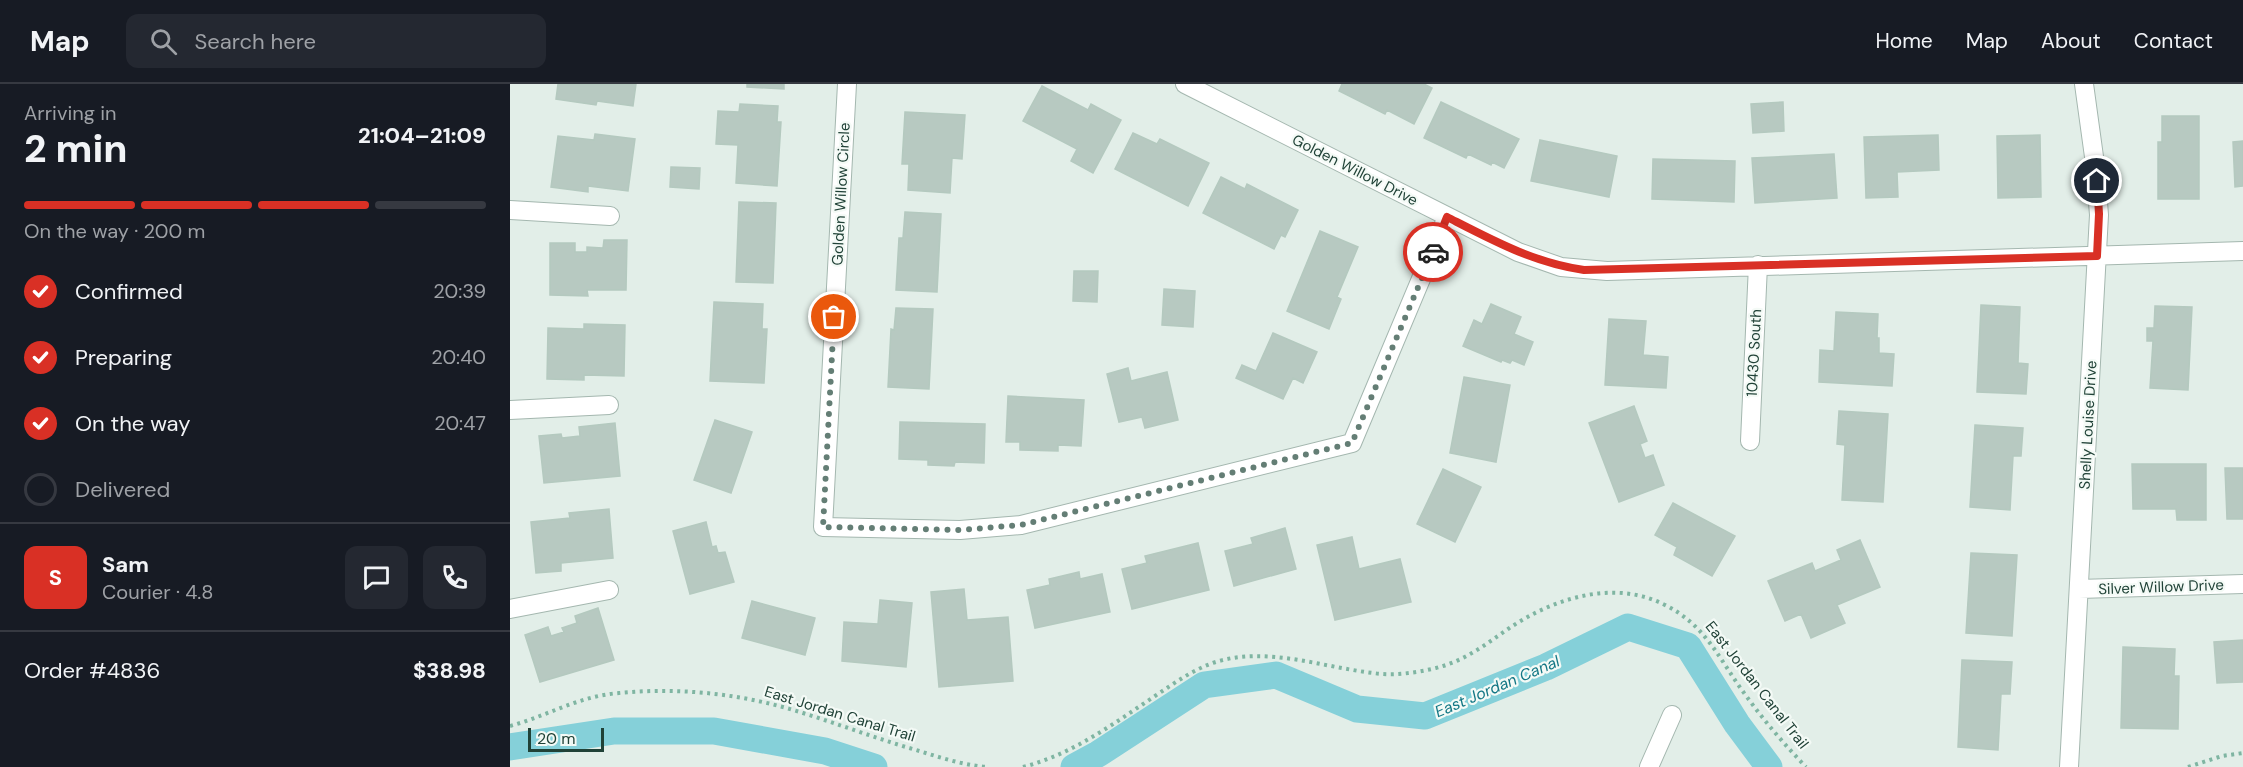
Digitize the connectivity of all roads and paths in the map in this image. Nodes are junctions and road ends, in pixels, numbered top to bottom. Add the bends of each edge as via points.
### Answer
1 (847, 84) edge
2 (1185, 84) edge
3 (2084, 84) edge
4 (510, 210) edge
5 (610, 216) dead end
6 (1447, 217) junction
7 (2243, 251) edge
8 (2097, 256) junction
9 (1758, 265) junction
10 (609, 405) dead end
11 (510, 410) edge
12 (1750, 441) dead end
13 (2243, 584) edge
14 (2079, 589) junction
15 (609, 590) dead end
16 (510, 609) edge
17 (1672, 715) dead end
18 (510, 726) edge
19 (2243, 753) edge
20 (987, 767) edge
21 (1023, 767) edge
22 (1649, 767) edge
23 (1806, 767) edge
24 (2070, 767) edge
25 (2188, 767) edge

1 - 6 street, Golden Willow Circle via 823,527 960,530 1021,525 1352,443
2 - 6 street, Golden Willow Drive
3 - 8 street, Shelly Louise Drive via 2095,164
4 - 5 street
6 - 9 street, Golden Willow Drive via 1518,252 1561,267 1607,271
7 - 8 street, Golden Willow Drive
8 - 9 street, Golden Willow Drive
8 - 14 street, Shelly Louise Drive
9 - 12 street, 10430 South
10 - 11 street
13 - 14 street, Silver Willow Drive
14 - 24 street, Shelly Louise Drive
15 - 16 street
17 - 22 street
18 - 20 path, East Jordan Canal Trail via 599,695 711,693 772,704 952,761
19 - 25 path
21 - 23 path, East Jordan Canal Trail via 1077,747 1189,674 1220,661 1268,657 1373,673 1417,672 1475,652 1544,609 1597,593 1619,593 1661,603 1694,623 1758,712

